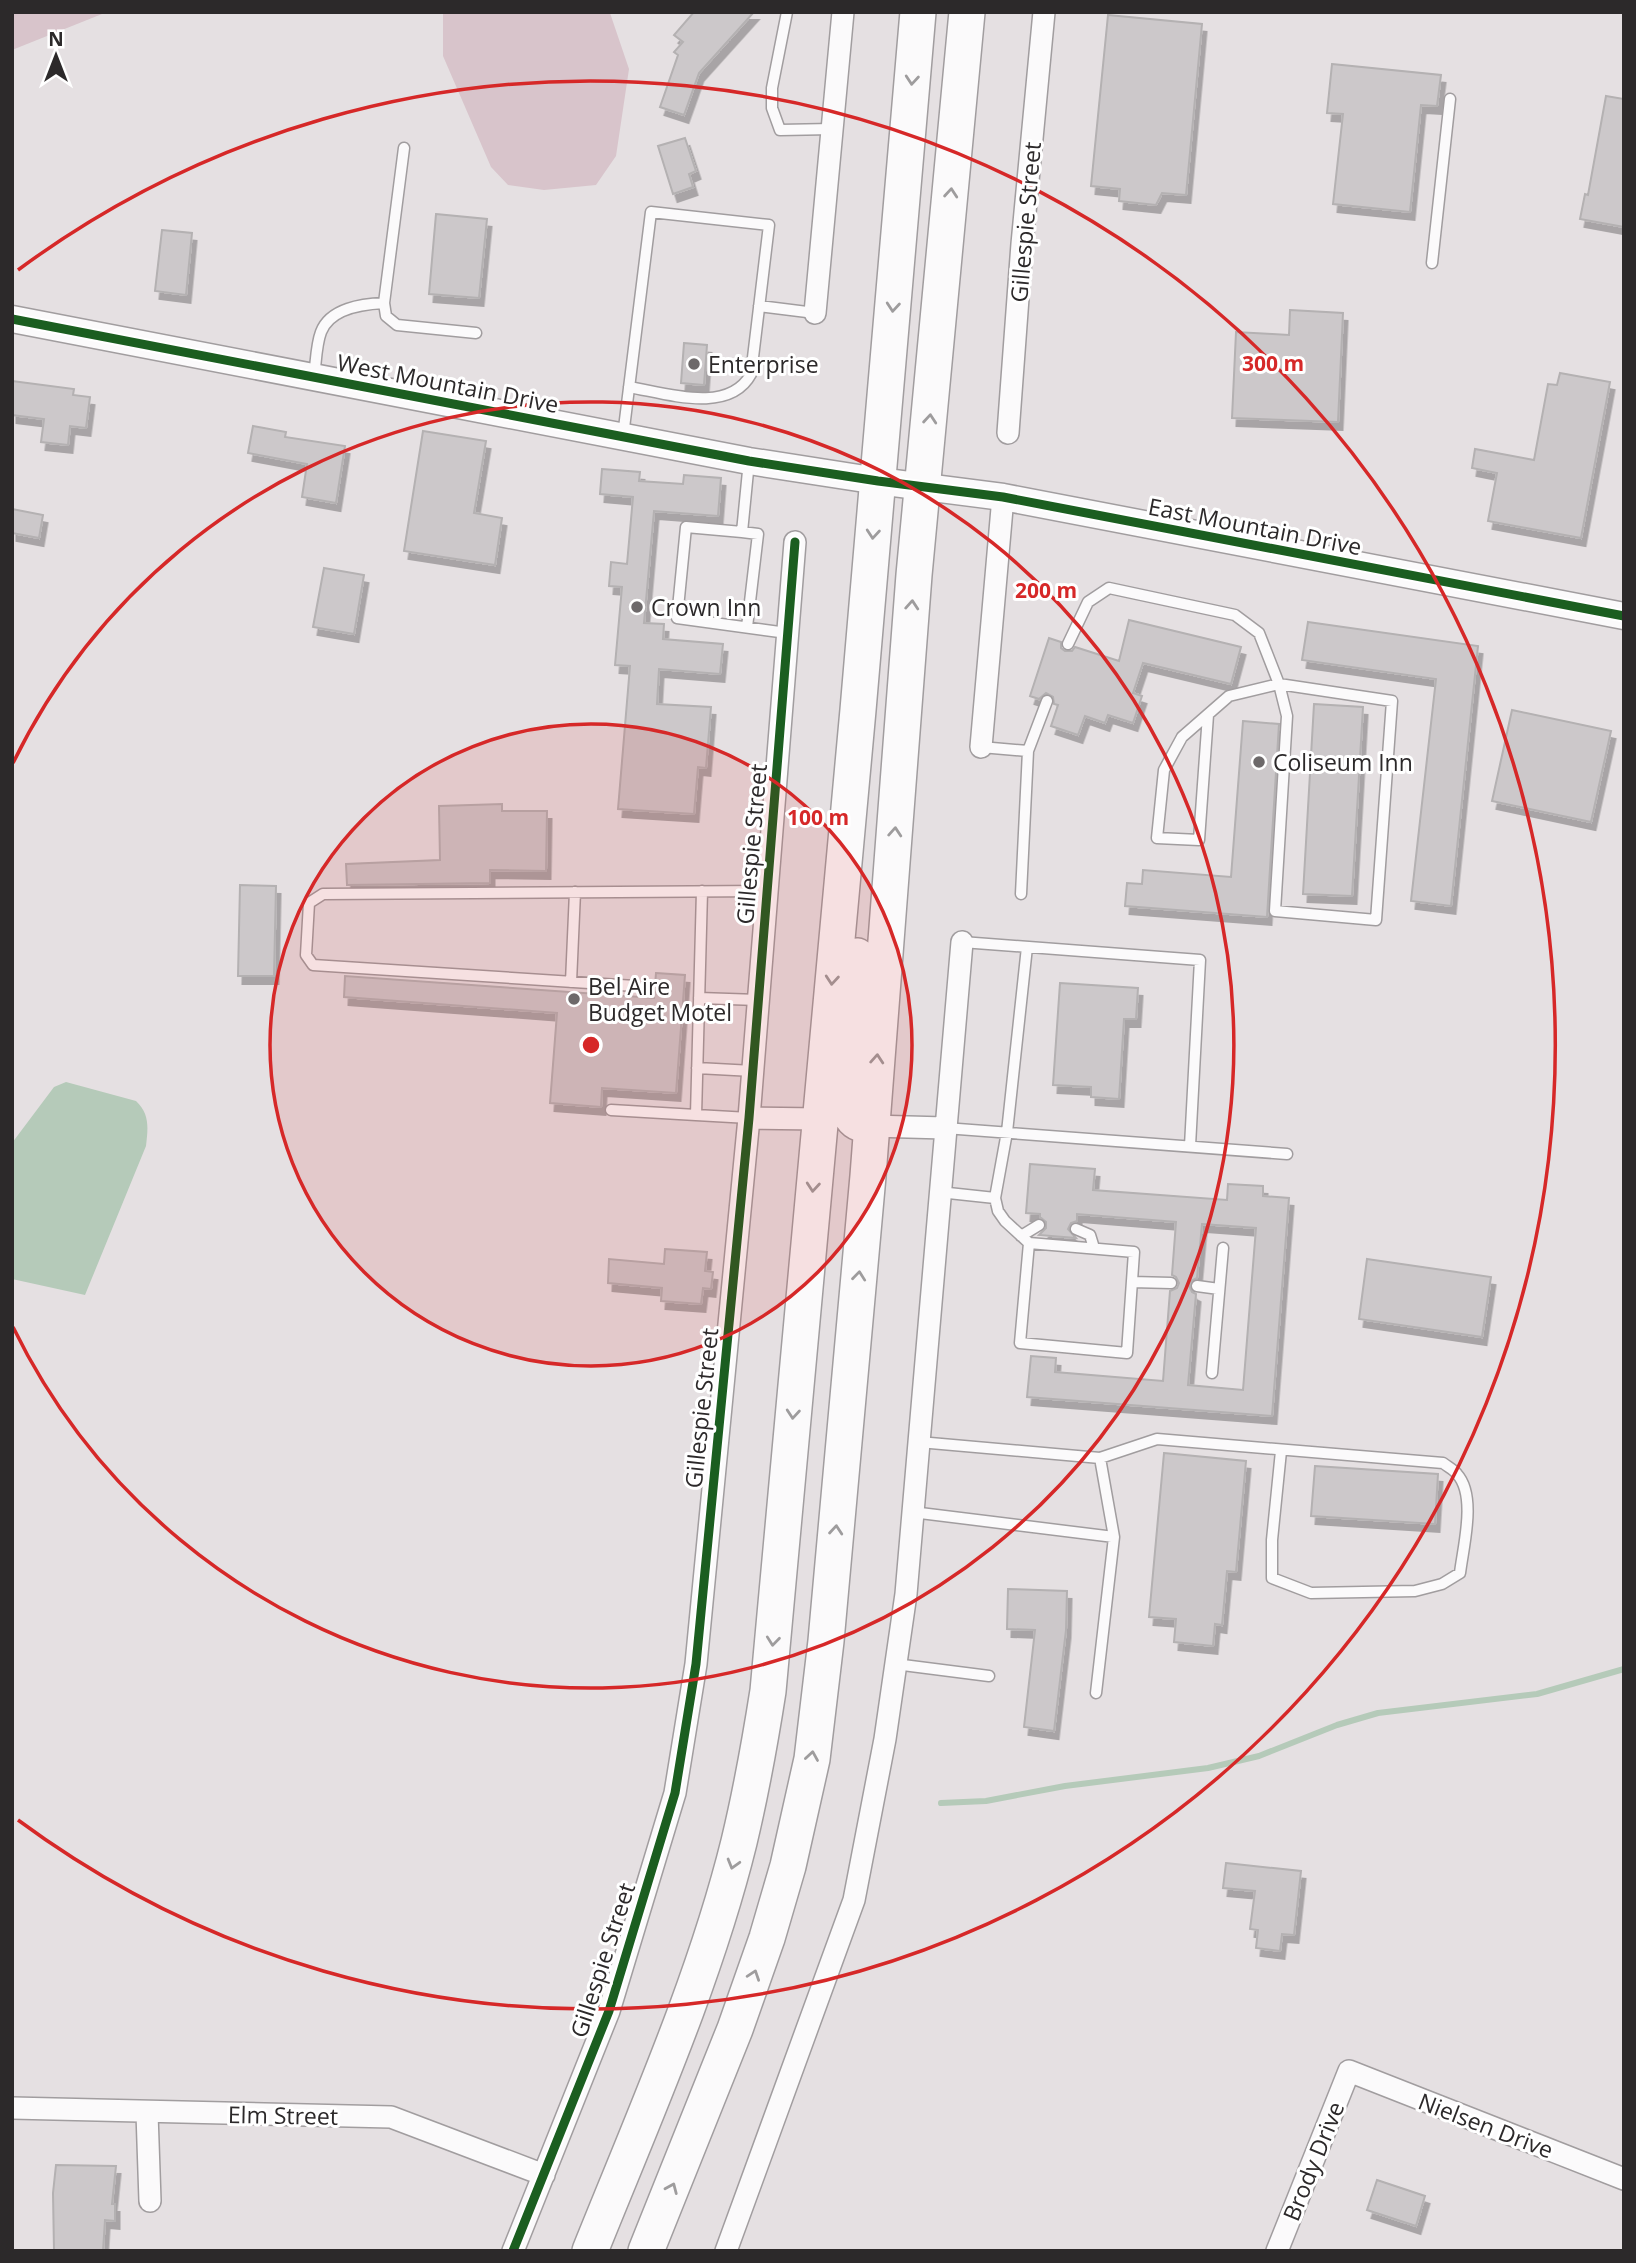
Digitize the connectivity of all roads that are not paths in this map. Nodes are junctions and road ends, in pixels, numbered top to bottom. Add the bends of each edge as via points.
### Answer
1 (787, 12) edge
2 (844, 12) edge
3 (918, 12) edge
4 (967, 12) edge
5 (1044, 12) edge
6 (1450, 99) dead end
7 (832, 129) junction
8 (404, 148) dead end
9 (1432, 263) dead end
10 (384, 303) junction
11 (759, 306) junction
12 (815, 313) joint
13 (12, 319) edge
14 (476, 333) dead end
15 (314, 377) junction
16 (629, 387) junction
17 (1008, 432) dead end
18 (623, 436) junction
19 (749, 461) junction
20 (878, 481) junction
21 (922, 487) junction
22 (1003, 497) junction
23 (742, 532) junction
24 (795, 542) dead end
25 (1624, 616) edge
26 (747, 626) junction
27 (787, 633) junction
28 (1068, 644) dead end
29 (1279, 684) junction
30 (1046, 701) dead end
31 (1208, 715) junction
32 (856, 729) junction
33 (981, 747) joint
34 (1028, 751) junction
35 (702, 891) junction
36 (767, 891) junction
37 (575, 892) junction
38 (1021, 894) dead end
39 (962, 943) joint
40 (1027, 947) junction
41 (571, 982) junction
42 (635, 986) dead end
43 (699, 998) junction
44 (758, 1000) junction
45 (697, 1068) junction
46 (752, 1071) junction
47 (611, 1110) dead end
48 (696, 1115) junction
49 (749, 1118) junction
50 (819, 1119) junction
51 (871, 1126) junction
52 (945, 1128) junction
53 (1007, 1132) junction
54 (1190, 1146) junction
55 (1287, 1154) dead end
56 (939, 1192) junction
57 (995, 1198) junction
58 (1040, 1225) dead end
59 (1076, 1229) dead end
60 (1025, 1240) junction
61 (1094, 1248) junction
62 (1223, 1248) dead end
63 (1132, 1282) junction
64 (1171, 1283) dead end
65 (1197, 1286) dead end
66 (1219, 1289) junction
67 (1212, 1373) dead end
68 (919, 1442) junction
69 (1281, 1451) junction
70 (1100, 1458) junction
71 (912, 1512) junction
72 (1114, 1537) junction
73 (895, 1664) junction
74 (989, 1676) dead end
75 (1096, 1693) dead end
76 (1349, 2071) joint
77 (12, 2108) edge
78 (147, 2113) junction
79 (544, 2175) junction
80 (1624, 2179) edge
81 (150, 2201) dead end
82 (513, 2251) edge
83 (590, 2251) edge
84 (646, 2251) edge
85 (726, 2251) edge
86 (1277, 2251) edge

1 - 7 lane via 772,88 772,108 780,130
2 - 7 street
3 -> 20 highway
21 -> 4 highway
5 - 17 street, Gillespie Street
6 - 9 lane
7 - 12 street
8 - 10 lane
10 - 14 lane via 386,316 397,325
10 - 15 lane via 350,308 329,319 321,333
11 - 12 lane
11 - 16 lane via 751,374 744,387 706,399
11 - 16 lane via 769,225 651,212
13 - 15 street, West Mountain Drive
15 - 18 street, West Mountain Drive
16 - 18 lane
18 - 19 street, West Mountain Drive
19 - 20 street, West Mountain Drive
19 - 23 lane
20 - 21 street, East Mountain Drive
20 -> 32 highway
21 - 22 street, East Mountain Drive
51 -> 21 highway
22 - 25 street, East Mountain Drive
22 - 33 street
23 - 26 lane via 758,534
23 - 26 lane via 686,527 677,618
24 - 27 street, Gillespie Street
26 - 27 lane
27 - 36 street, Gillespie Street
28 - 29 lane via 1088,601 1109,588 1236,615 1259,633
29 - 29 lane via 1392,701 1376,920 1275,911 1287,716
29 - 31 lane via 1229,696
30 - 34 lane
31 - 31 lane via 1182,737 1164,770 1157,838 1199,841
32 -> 50 highway
32 - 51 highway via 861,781 860,868 847,1107 858,1124
33 - 34 lane
34 - 38 lane
35 - 36 lane
35 - 37 lane
35 - 43 lane
36 - 44 street, Gillespie Street
37 - 41 lane
37 - 41 lane via 323,894 309,903 306,955 313,965
39 - 40 lane
39 - 52 street
40 - 53 lane
40 - 54 lane via 1200,960
41 - 42 lane
43 - 44 lane
43 - 45 lane
44 - 46 street, Gillespie Street
45 - 46 lane
45 - 48 lane
46 - 49 street, Gillespie Street
47 - 48 lane
48 - 49 lane
49 - 50 street
49 - 79 street, Gillespie Street via 696,1664 675,1793 609,2011
50 -> 83 highway via 778,1597 756,1767 717,1918
51 - 52 street
84 -> 51 highway via 736,2029 767,1938 812,1759 827,1641
52 - 53 lane
52 - 56 street
53 - 54 lane
53 - 57 lane
54 - 55 lane
56 - 57 lane
56 - 68 street
57 - 60 lane via 1005,1221
58 - 60 lane
59 - 61 lane via 1090,1235
60 - 61 lane
60 - 63 lane via 1020,1343 1127,1353
61 - 63 lane via 1134,1252
62 - 66 lane
63 - 64 lane
65 - 66 lane
66 - 67 lane
68 - 70 lane
68 - 71 street
69 - 69 lane via 1443,1464 1465,1487 1468,1514 1460,1573 1442,1584 1415,1591 1311,1593 1272,1578
69 - 70 lane via 1157,1439
70 - 72 lane
71 - 72 lane
71 - 73 street
72 - 75 lane
73 - 74 lane
73 - 85 street via 854,1900
76 - 80 street, Nielsen Drive
76 - 86 street, Brody Drive
77 - 78 street, Elm Street
78 - 79 street, Elm Street via 391,2117
78 - 81 street
79 - 82 street, Gillespie Street

